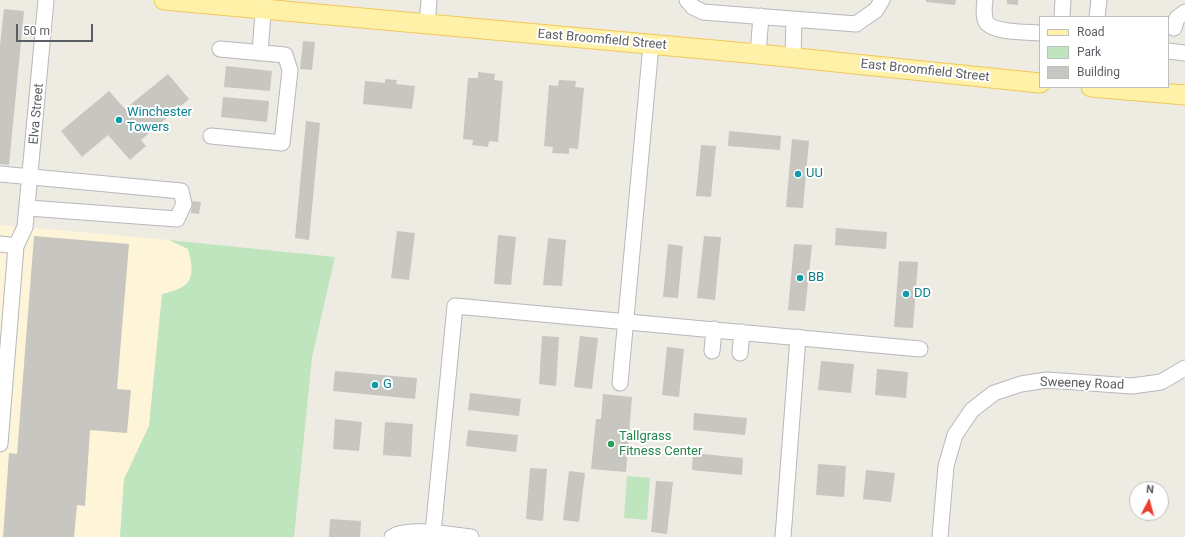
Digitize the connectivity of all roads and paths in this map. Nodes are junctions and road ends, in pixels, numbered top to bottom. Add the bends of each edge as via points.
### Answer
1 (46, 0) edge
2 (164, 0) edge
3 (429, 0) edge
4 (687, 0) edge
5 (882, 0) edge
6 (985, 0) edge
7 (1063, 0) edge
8 (1099, 0) edge
9 (263, 5) edge
10 (1185, 12) edge
11 (761, 16) junction
12 (1062, 16) edge
13 (1097, 16) edge
14 (794, 19) junction
15 (427, 25) junction
16 (1176, 28) edge
17 (1039, 33) edge
18 (651, 45) junction
19 (220, 49) dead end
20 (1169, 51) edge
21 (260, 53) junction
22 (1185, 53) edge
23 (758, 54) junction
24 (793, 58) junction
25 (1039, 82) edge
26 (1103, 88) edge
27 (1185, 95) edge
28 (211, 136) dead end
29 (0, 174) edge
30 (31, 176) junction
31 (28, 208) junction
32 (0, 244) edge
33 (16, 246) junction
34 (7, 275) edge
35 (6, 301) edge
36 (626, 321) junction
37 (714, 329) junction
38 (5, 330) edge
39 (742, 332) junction
40 (798, 337) junction
41 (920, 348) dead end
42 (712, 350) dead end
43 (740, 353) dead end
44 (4, 356) edge
45 (1185, 368) edge
46 (620, 383) dead end
47 (2, 386) edge
48 (1, 420) edge
49 (0, 444) edge
50 (433, 533) junction
51 (392, 537) edge
52 (471, 537) edge
53 (783, 537) edge
54 (940, 537) edge

1 - 30 street, Elva Street
2 - 9 main road, East Broomfield Street
3 - 15 street
4 - 11 street via 703,12
5 - 14 street via 876,10 856,24
6 - 17 street via 984,17 991,26
7 - 12 street
8 - 13 street
9 - 15 main road, East Broomfield Street
9 - 21 street
10 - 16 street via 1177,18
11 - 14 street
11 - 23 street
14 - 24 street
15 - 18 main road, East Broomfield Street
18 - 23 main road, East Broomfield Street
18 - 36 street
19 - 21 street
20 - 22 street
21 - 28 street via 285,55 290,70 282,143
23 - 24 main road, East Broomfield Street
24 - 25 main road, East Broomfield Street
26 - 27 main road
29 - 30 street
30 - 31 street, Elva Street
30 - 31 street via 181,192 184,204 177,219
31 - 33 street, Elva Street via 25,227
32 - 33 street
33 - 34 street
34 - 35 street
35 - 38 street
36 - 37 street
36 - 46 street
36 - 50 street via 455,306
37 - 39 street
37 - 42 street
38 - 44 street
39 - 40 street
39 - 43 street
40 - 41 street
40 - 53 street
44 - 47 street
45 - 54 street, Sweeney Road via 1161,382 1132,386 1047,380 1021,384 994,394 972,410 955,435 946,466
47 - 48 street
48 - 49 street
50 - 51 street via 408,532 398,533
50 - 52 street

